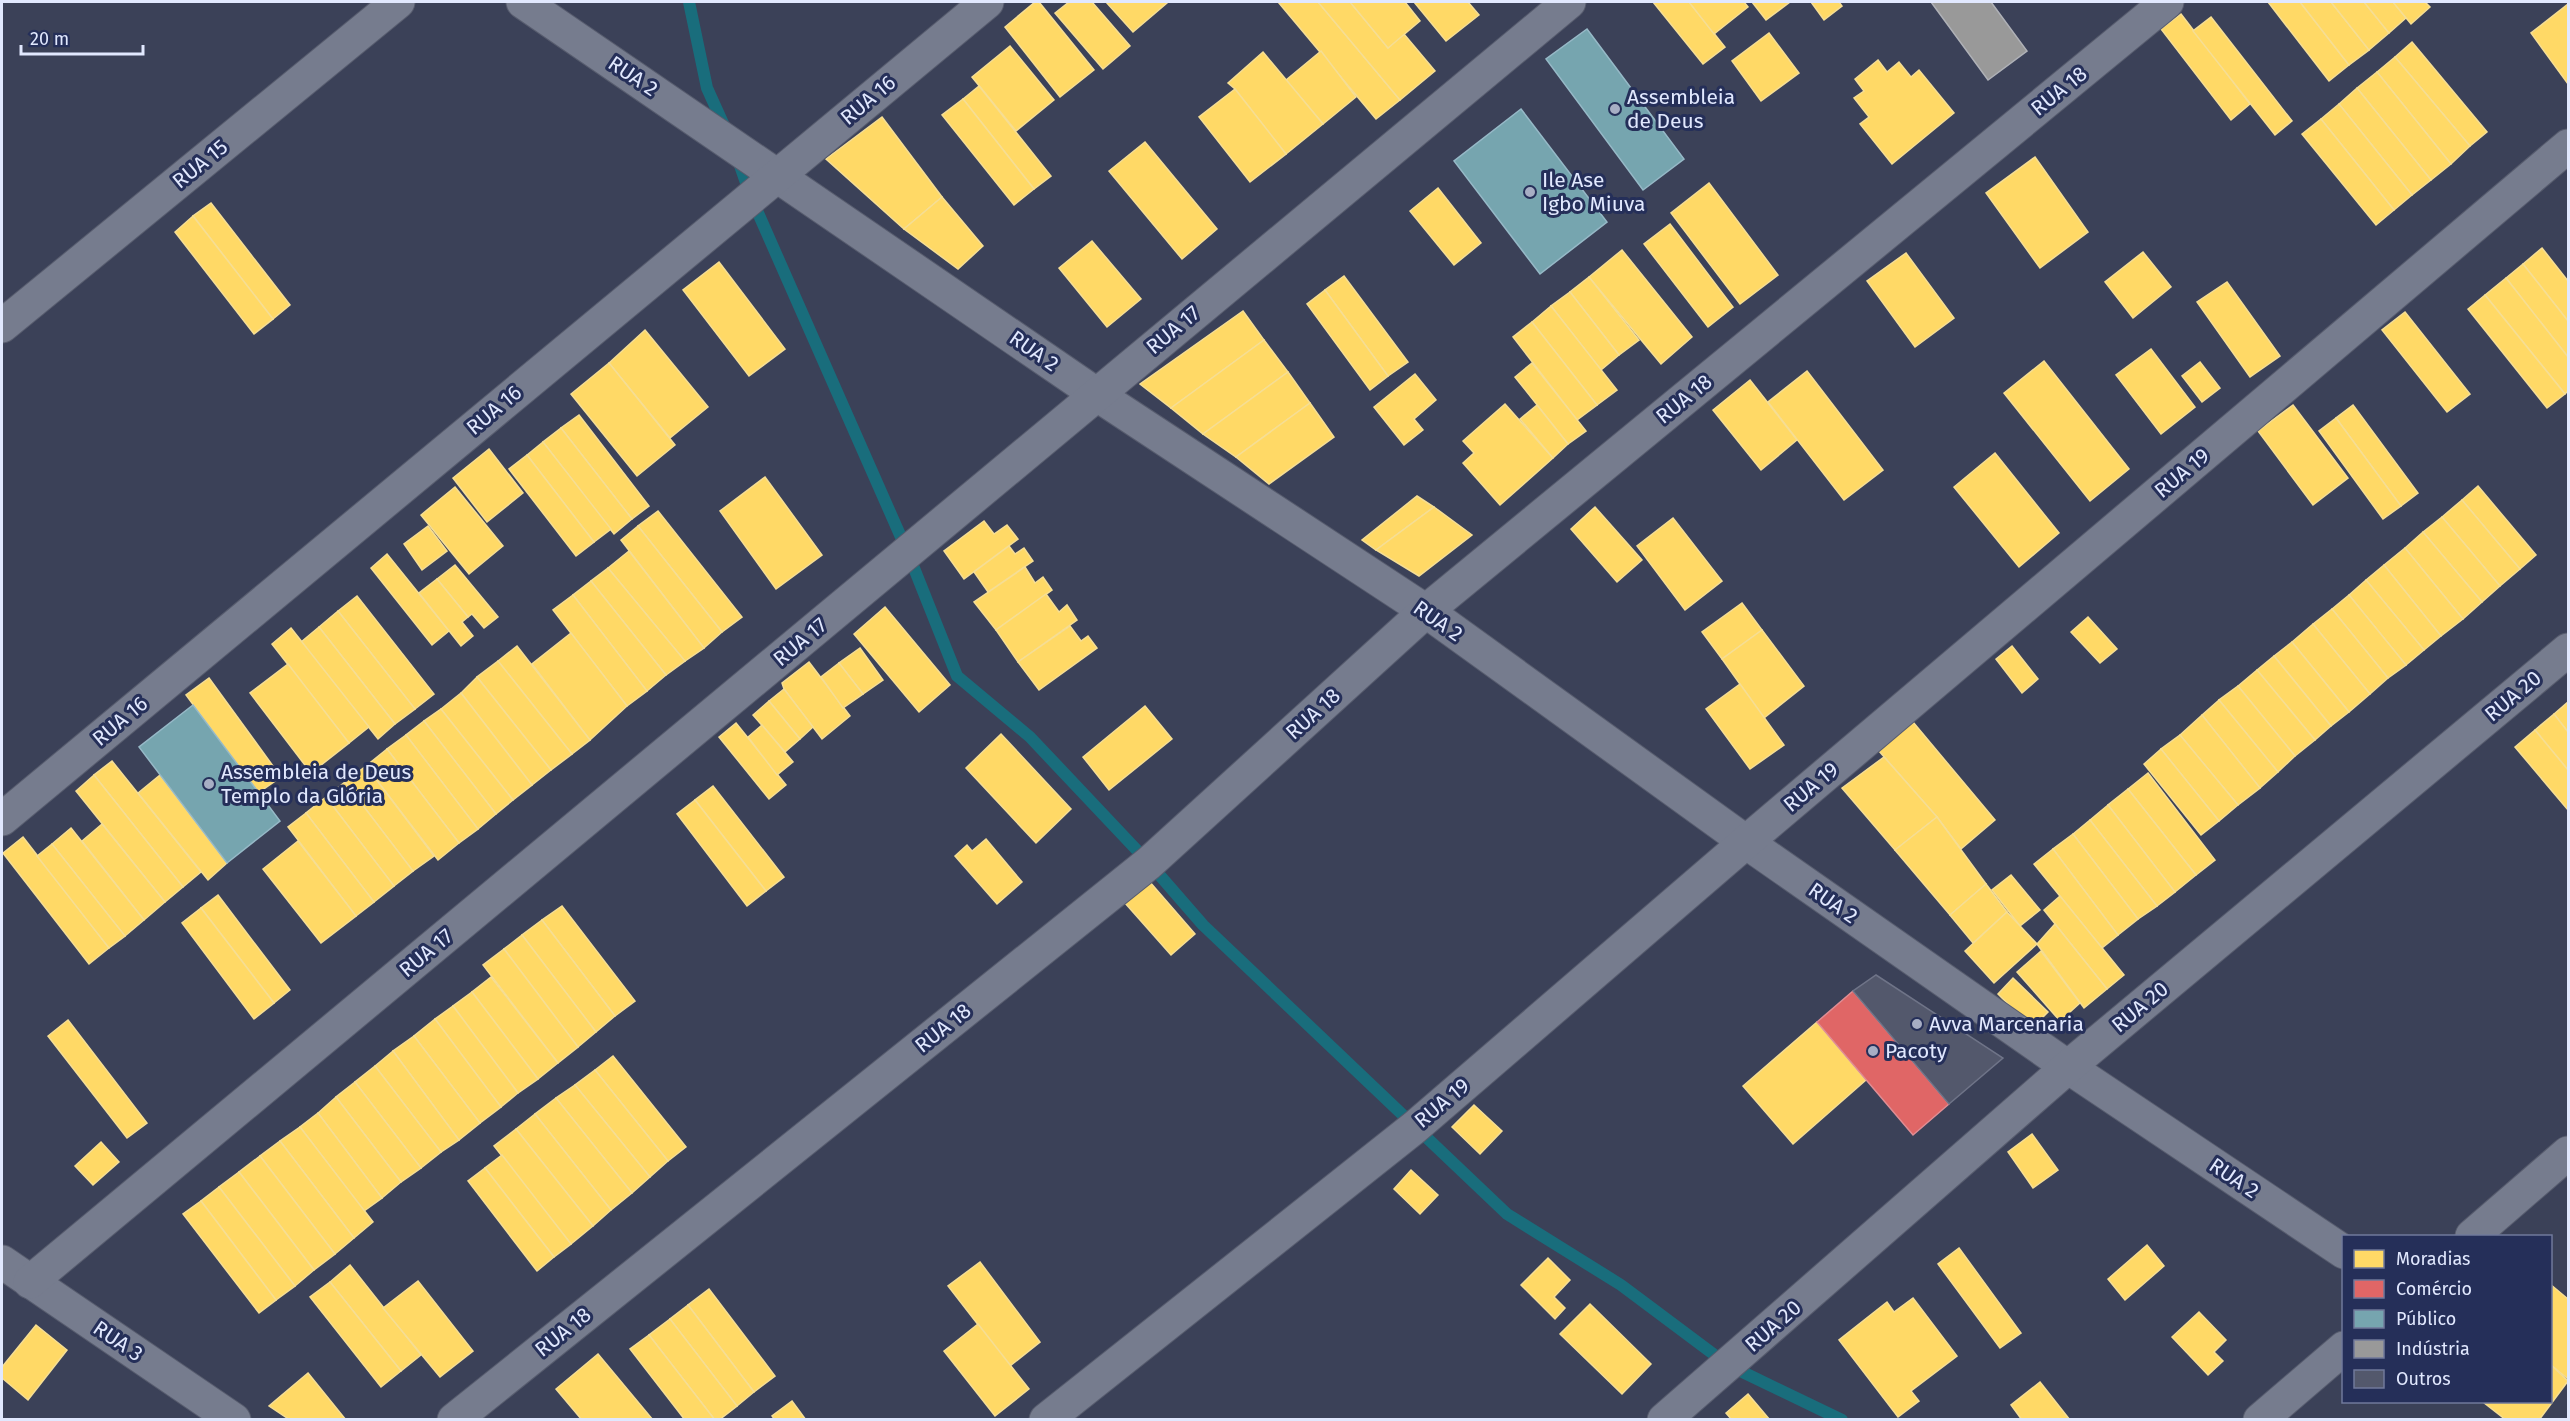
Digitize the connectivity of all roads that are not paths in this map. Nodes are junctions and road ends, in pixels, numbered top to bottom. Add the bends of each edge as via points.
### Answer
1 (398, 2) edge
2 (524, 2) edge
3 (987, 2) edge
4 (1569, 2) edge
5 (2167, 2) edge
6 (2568, 146) edge
7 (778, 174) junction
8 (2, 326) edge
9 (1096, 394) junction
10 (1426, 611) junction
11 (2568, 650) edge
12 (2, 819) edge
13 (1746, 842) junction
14 (2068, 1067) junction
15 (2568, 1153) edge
16 (2473, 1235) edge
17 (2342, 1251) edge
18 (2, 1262) edge
19 (30, 1282) junction
20 (2342, 1348) edge
21 (234, 1419) edge
22 (454, 1419) edge
23 (1046, 1419) edge
24 (1664, 1419) edge
25 (2260, 1419) edge

1 - 8 street, RUA 15
2 - 7 street, RUA 2
3 - 7 street, RUA 16
4 - 9 street, RUA 17
5 - 10 street, RUA 18
6 - 13 street, RUA 19
7 - 9 street, RUA 2
7 - 12 street, RUA 16
9 - 10 street, RUA 2
9 - 19 street, RUA 17
10 - 13 street, RUA 2
10 - 22 street, RUA 18 via 1149,863
11 - 14 street, RUA 20
13 - 14 street, RUA 2
13 - 23 street, RUA 19 via 1415,1127
14 - 17 street, RUA 2
14 - 24 street, RUA 20
15 - 16 street
18 - 19 street, RUA 3
19 - 21 street, RUA 3
20 - 25 street

